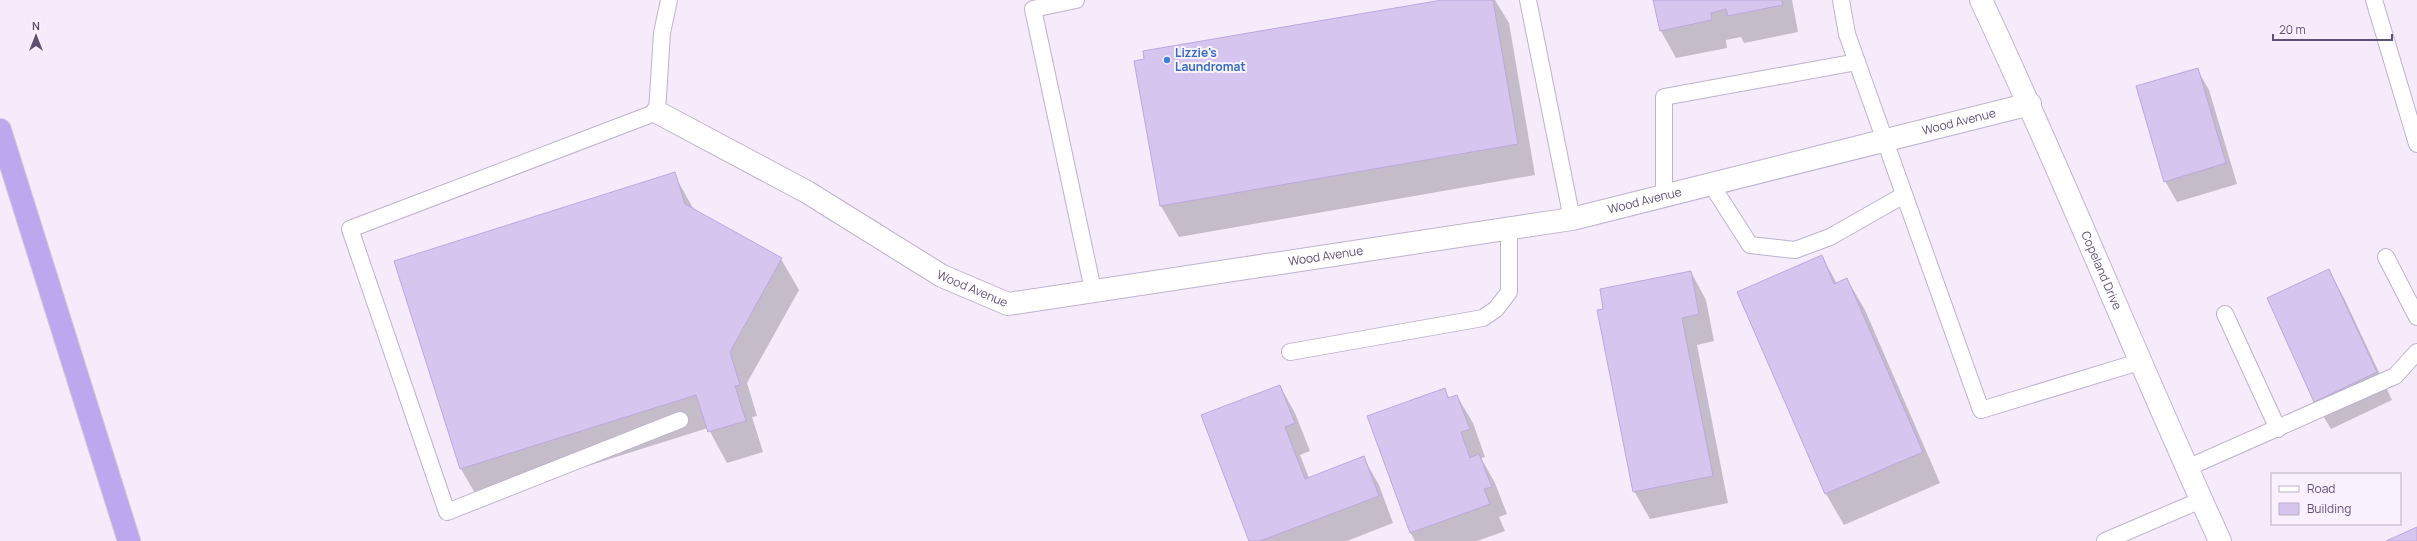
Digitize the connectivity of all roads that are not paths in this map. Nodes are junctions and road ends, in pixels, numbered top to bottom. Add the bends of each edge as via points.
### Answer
1 (669, 0) edge
2 (1076, 0) edge
3 (1528, 0) edge
4 (1841, 0) edge
5 (2374, 0) edge
6 (1983, 1) edge
7 (1857, 62) junction
8 (2030, 104) junction
9 (657, 112) junction
10 (0, 130) edge
11 (1885, 140) junction
12 (2417, 144) edge
13 (1711, 184) junction
14 (1664, 195) junction
15 (1904, 195) junction
16 (1572, 218) junction
17 (1510, 228) junction
18 (2386, 258) dead end
19 (1093, 290) junction
20 (2225, 314) dead end
21 (2417, 317) edge
22 (1290, 352) dead end
23 (2417, 352) edge
24 (2139, 362) junction
25 (680, 420) dead end
26 (2278, 429) junction
27 (2187, 468) junction
28 (2201, 500) junction
29 (129, 541) edge
30 (2105, 541) edge
31 (2220, 541) edge

1 - 9 lane via 662,33
2 - 19 lane via 1032,9
3 - 16 lane
4 - 7 lane via 1847,34
5 - 12 lane
6 - 8 street, Copeland Drive
7 - 11 lane
7 - 14 lane via 1664,97
8 - 11 street, Wood Avenue
8 - 24 street, Copeland Drive
9 - 19 street, Wood Avenue via 807,192 942,276 1008,304
9 - 25 lane via 350,229 447,512
10 - 29 highway
11 - 13 street, Wood Avenue
11 - 15 lane
13 - 14 street, Wood Avenue
13 - 15 lane via 1750,245 1795,250 1830,237
14 - 16 street, Wood Avenue
15 - 24 lane via 1981,410
16 - 17 street, Wood Avenue
17 - 19 street, Wood Avenue
17 - 22 lane via 1510,292 1496,309 1483,318
18 - 21 lane
20 - 26 lane
23 - 26 lane via 2396,376
24 - 27 street, Copeland Drive
26 - 27 lane
27 - 28 street, Copeland Drive
28 - 30 lane
28 - 31 street, Copeland Drive

